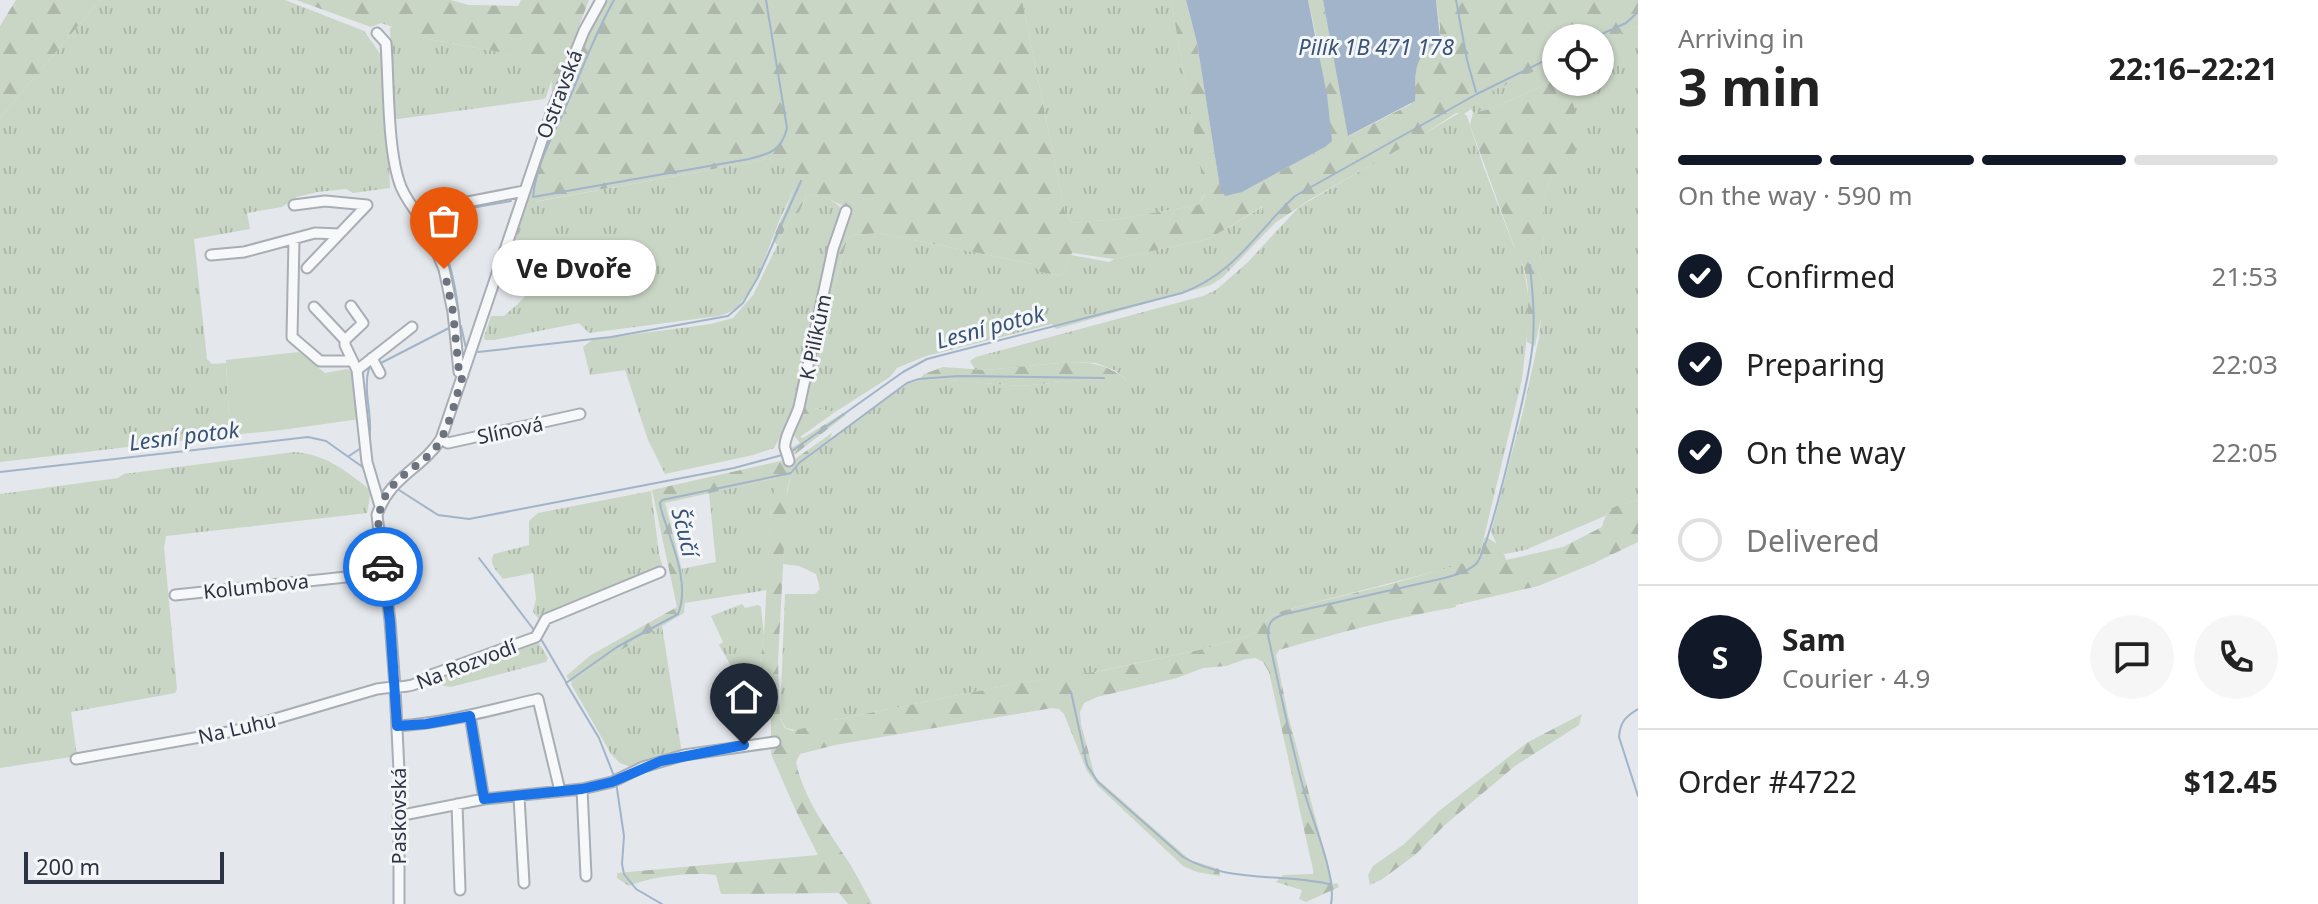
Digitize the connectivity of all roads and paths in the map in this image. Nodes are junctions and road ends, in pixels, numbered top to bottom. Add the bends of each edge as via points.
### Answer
1 (601, 0) edge
2 (377, 33) dead end
3 (524, 191) junction
4 (294, 205) dead end
5 (846, 211) dead end
6 (425, 224) junction
7 (339, 234) junction
8 (294, 240) junction
9 (211, 255) dead end
10 (307, 268) dead end
11 (351, 306) dead end
12 (314, 307) dead end
13 (412, 327) dead end
14 (345, 340) junction
15 (354, 365) junction
16 (463, 375) junction
17 (580, 414) dead end
18 (441, 439) junction
19 (788, 456) dead end
20 (380, 506) junction
21 (660, 572) dead end
22 (384, 573) junction
23 (175, 595) dead end
24 (395, 687) junction
25 (470, 716) junction
26 (397, 726) junction
27 (775, 742) dead end
28 (76, 759) dead end
29 (582, 789) junction
30 (560, 791) junction
31 (519, 797) junction
32 (484, 799) junction
33 (457, 804) junction
34 (398, 816) junction
35 (586, 876) dead end
36 (524, 883) dead end
37 (460, 890) dead end
38 (399, 904) edge

1 - 3 street, Ostravská via 569,66
2 - 6 street via 386,43 392,146 400,185
3 - 6 street via 437,208
3 - 16 street, Paskovská
4 - 7 street via 367,205
5 - 19 street, K Pilíkům via 795,422 786,438
6 - 16 street via 444,269
7 - 8 street via 315,233
7 - 10 street
8 - 9 street
8 - 15 street via 292,337 320,361
11 - 14 street via 363,323
12 - 14 street
13 - 15 street via 376,366
14 - 15 street
15 - 20 street via 369,470
16 - 18 street, Paskovská
17 - 18 street, Slínová via 448,443
18 - 20 street, Paskovská via 392,485
20 - 22 street, Paskovská
21 - 24 street, Na Rozvodí via 546,619 536,637 419,684
22 - 23 street, Kolumbova
22 - 24 street, Paskovská
24 - 26 street, Paskovská
24 - 28 street, Na Luhu via 234,731
25 - 26 street
25 - 30 street via 538,699
25 - 32 street
26 - 34 street, Paskovská
27 - 29 street via 684,755
29 - 30 street
29 - 35 street
30 - 31 street
31 - 32 street
31 - 36 street
32 - 33 street
33 - 34 street
33 - 37 street
34 - 38 street, Paskovská

